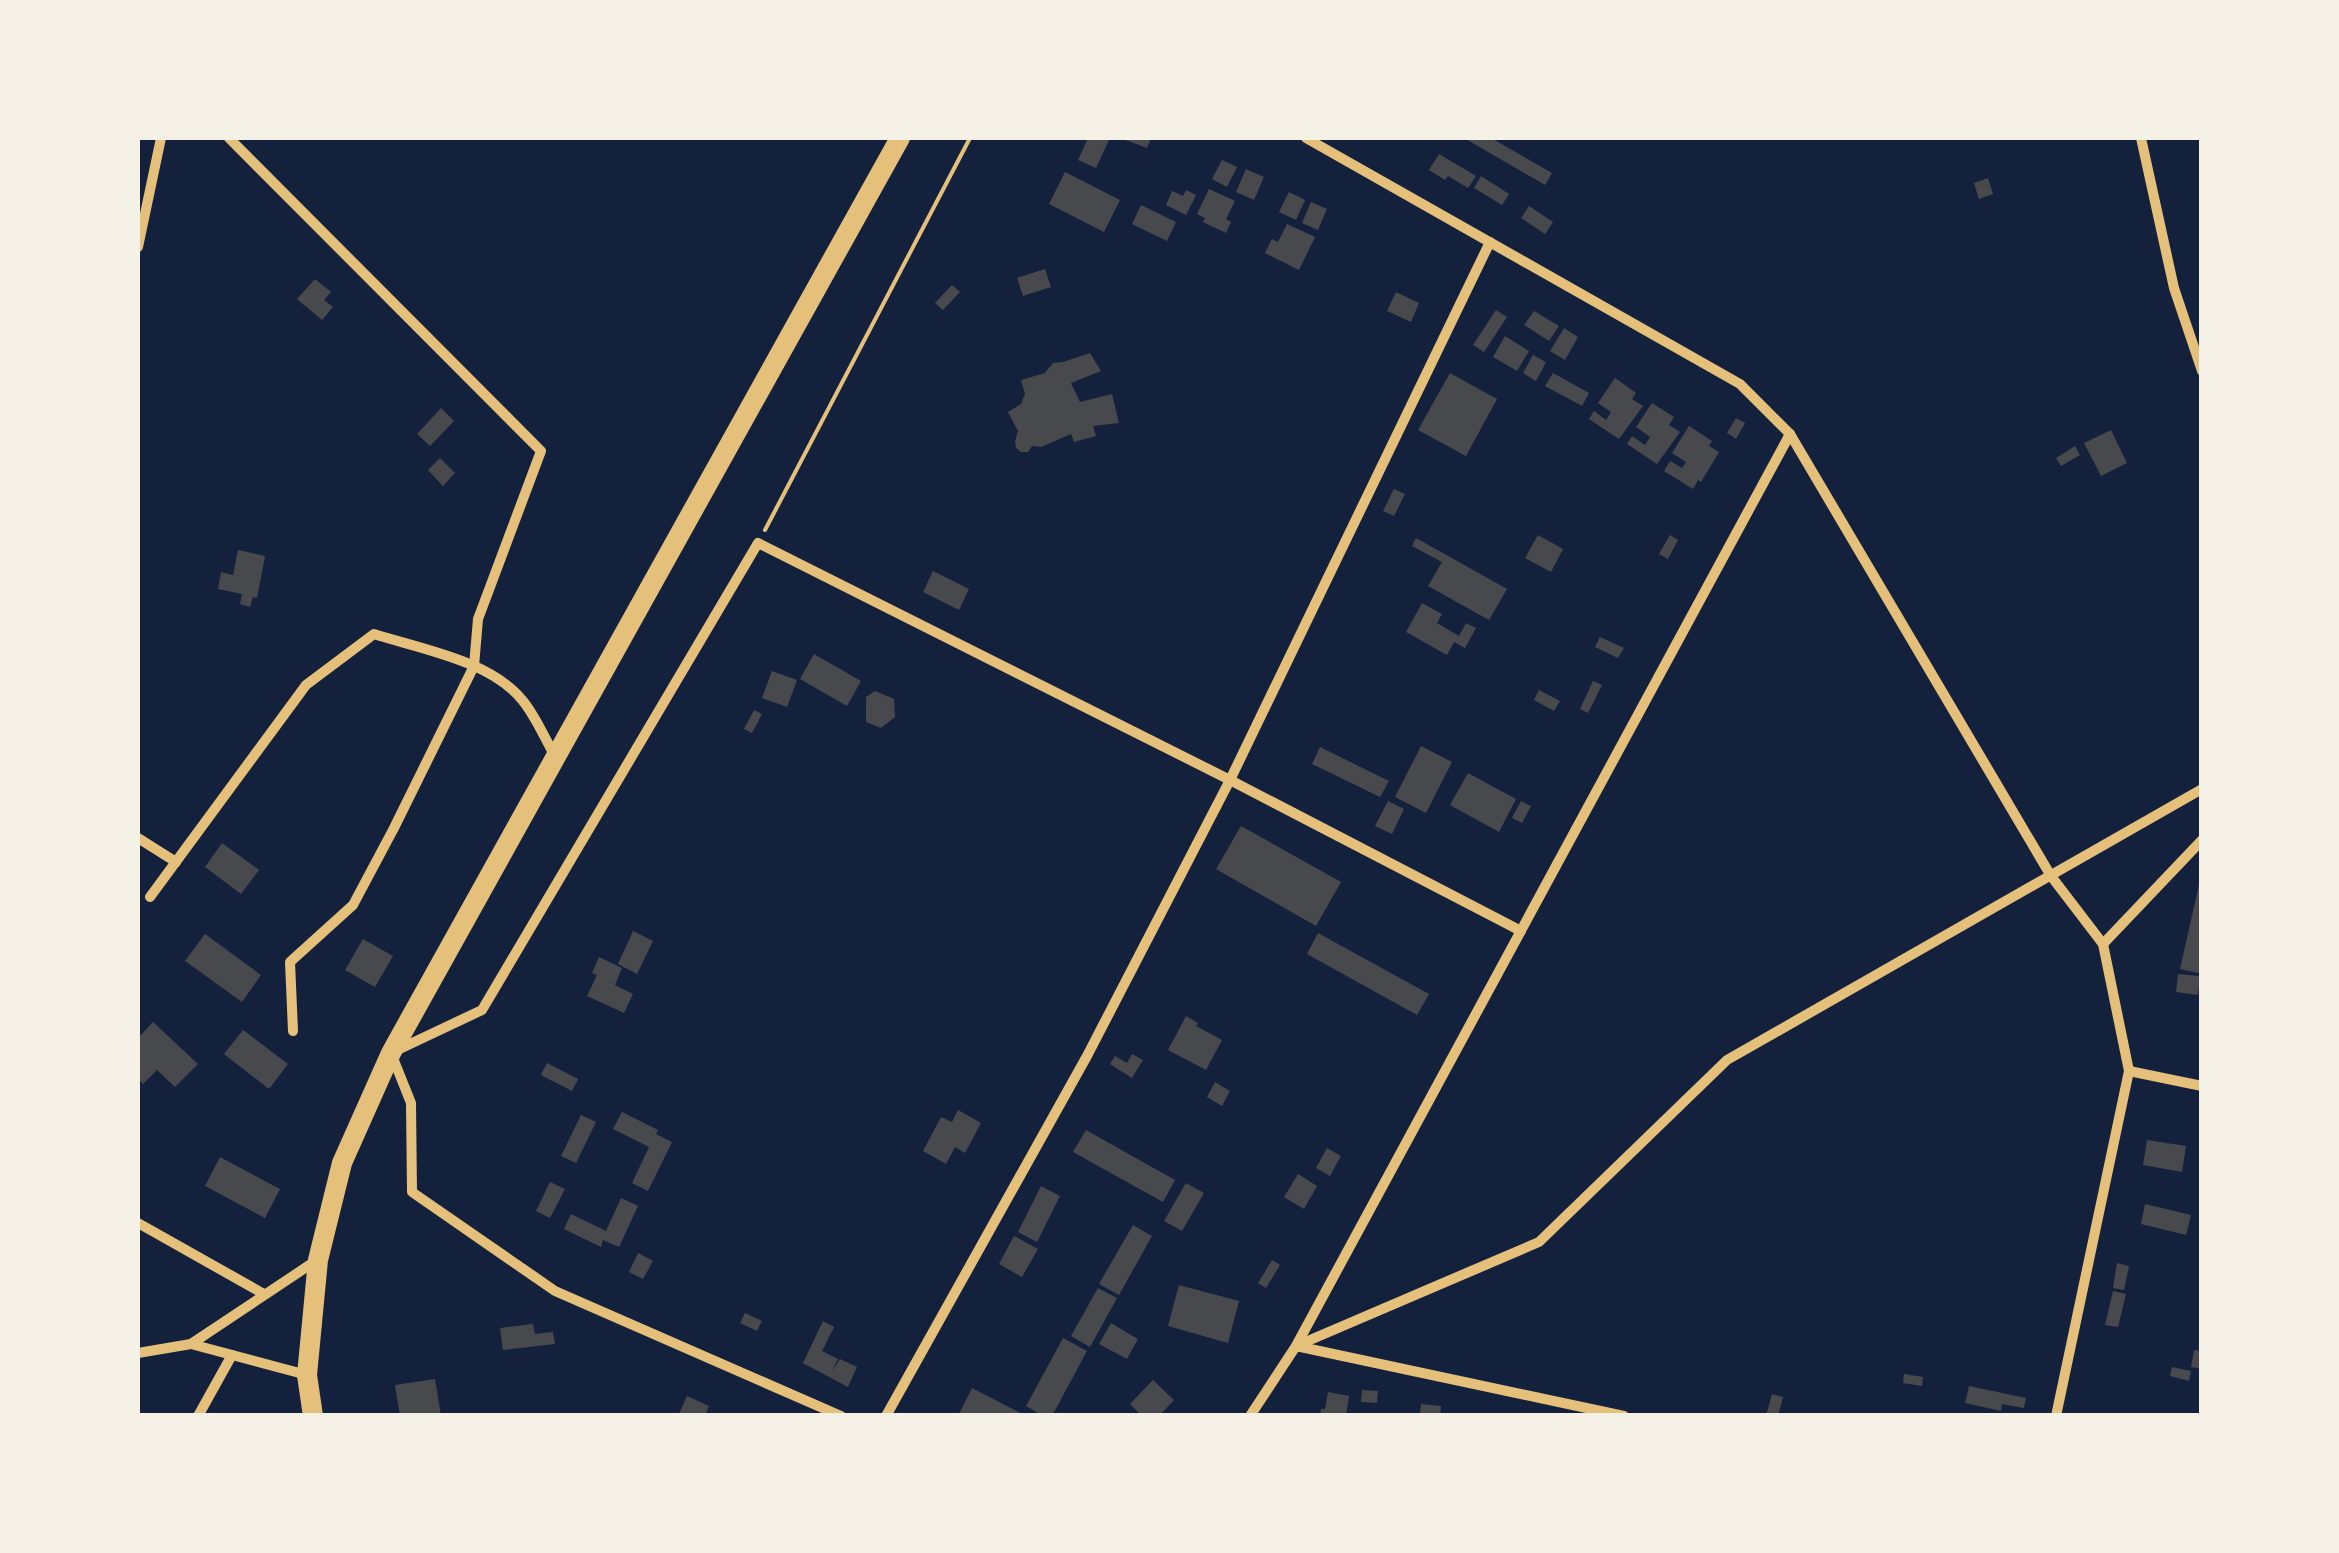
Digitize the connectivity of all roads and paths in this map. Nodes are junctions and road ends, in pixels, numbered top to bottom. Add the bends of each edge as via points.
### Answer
1 (162, 138) edge
2 (229, 138) edge
3 (900, 138) edge
4 (970, 138) edge
5 (1306, 138) edge
6 (2141, 138) edge
7 (1490, 242) junction
8 (138, 247) edge
9 (2202, 371) edge
10 (1790, 434) junction
11 (758, 543) junction
12 (474, 666) junction
13 (556, 757) junction
14 (1230, 780) junction
15 (2202, 789) edge
16 (138, 838) edge
17 (2202, 840) edge
18 (176, 862) junction
19 (2051, 876) junction
20 (150, 897) dead end
21 (1521, 930) junction
22 (2103, 944) junction
23 (293, 1031) dead end
24 (391, 1052) junction
25 (2129, 1071) junction
26 (2202, 1086) edge
27 (138, 1223) edge
28 (318, 1260) junction
29 (264, 1294) junction
30 (191, 1344) junction
31 (1296, 1346) junction
32 (138, 1352) edge
33 (232, 1355) junction
34 (307, 1376) junction
35 (198, 1416) edge
36 (313, 1416) edge
37 (841, 1416) edge
38 (886, 1416) edge
39 (1250, 1416) edge
40 (1624, 1416) edge
41 (2056, 1416) edge

1 - 8 street
2 - 12 street via 541,451 478,619
3 - 13 main road
4 - 11 path
5 - 7 street
6 - 9 street via 2174,288
7 - 10 street via 1740,384
7 - 14 street
10 - 19 street
10 - 21 street
11 - 14 street
11 - 24 street via 482,1010
12 - 13 street via 524,702
12 - 18 street via 374,634 306,685
12 - 23 street via 352,905 290,962
13 - 24 main road
14 - 21 street
14 - 38 street via 1087,1056
15 - 19 street
16 - 18 street
17 - 22 street
18 - 20 street
19 - 22 street
19 - 31 street via 1727,1060 1539,1242
21 - 31 street
22 - 25 street
24 - 28 main road via 342,1163
24 - 37 street via 412,1103 412,1192 555,1291
25 - 26 street
25 - 41 street
27 - 29 street
28 - 29 street
28 - 34 main road
29 - 30 street
30 - 32 street
30 - 33 street
31 - 39 street
31 - 40 street
33 - 34 street
33 - 35 street
34 - 36 main road

